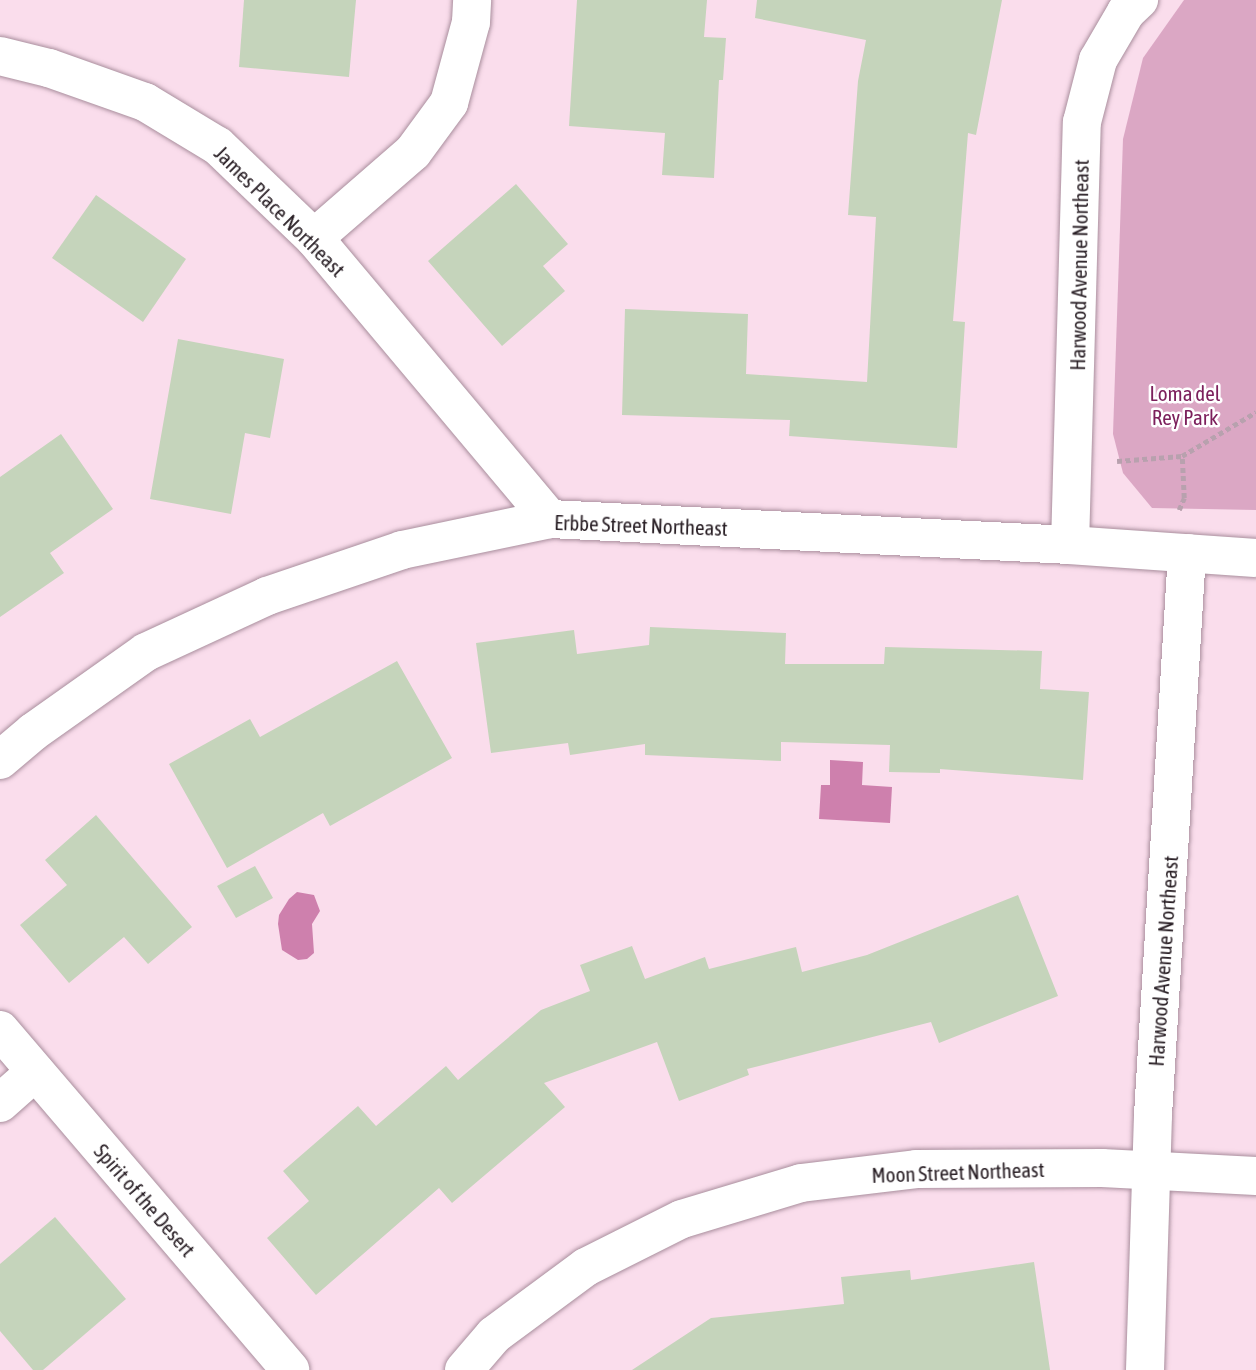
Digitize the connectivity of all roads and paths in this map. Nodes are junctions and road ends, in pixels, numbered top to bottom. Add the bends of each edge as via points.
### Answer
1 (472, 0) edge
2 (1139, 0) edge
3 (0, 56) edge
4 (314, 239) junction
5 (1256, 412) edge
6 (1182, 456) junction
7 (1106, 462) dead end
8 (1176, 516) dead end
9 (550, 519) junction
10 (1070, 545) junction
11 (1187, 553) junction
12 (1256, 558) edge
13 (0, 760) edge
14 (0, 1030) edge
15 (35, 1072) junction
16 (0, 1103) edge
17 (1151, 1170) junction
18 (1256, 1176) edge
19 (290, 1370) edge
20 (464, 1370) edge
21 (1144, 1370) edge

1 - 4 street via 471,22 449,103 413,152
2 - 10 street, Harwood Avenue Northeast via 1126,12 1098,60 1082,122
3 - 4 street, James Place Northeast via 145,102 218,146
4 - 9 street, James Place Northeast
5 - 6 path
6 - 7 path
6 - 8 path via 1184,498
9 - 10 street, Erbbe Street Northeast
9 - 13 street, Erbbe Street Northeast via 402,550 267,596 146,652
10 - 11 street, Erbbe Street Northeast
11 - 12 street, Erbbe Street Northeast
11 - 17 street, Harwood Avenue Northeast
14 - 15 street, Spirit of the Desert
15 - 16 street
15 - 19 street, Spirit of the Desert
17 - 18 street, Moon Street Northeast
17 - 20 street, Moon Street Northeast via 916,1169 801,1183 682,1219 586,1267 494,1335
17 - 21 street, Harwood Avenue Northeast

